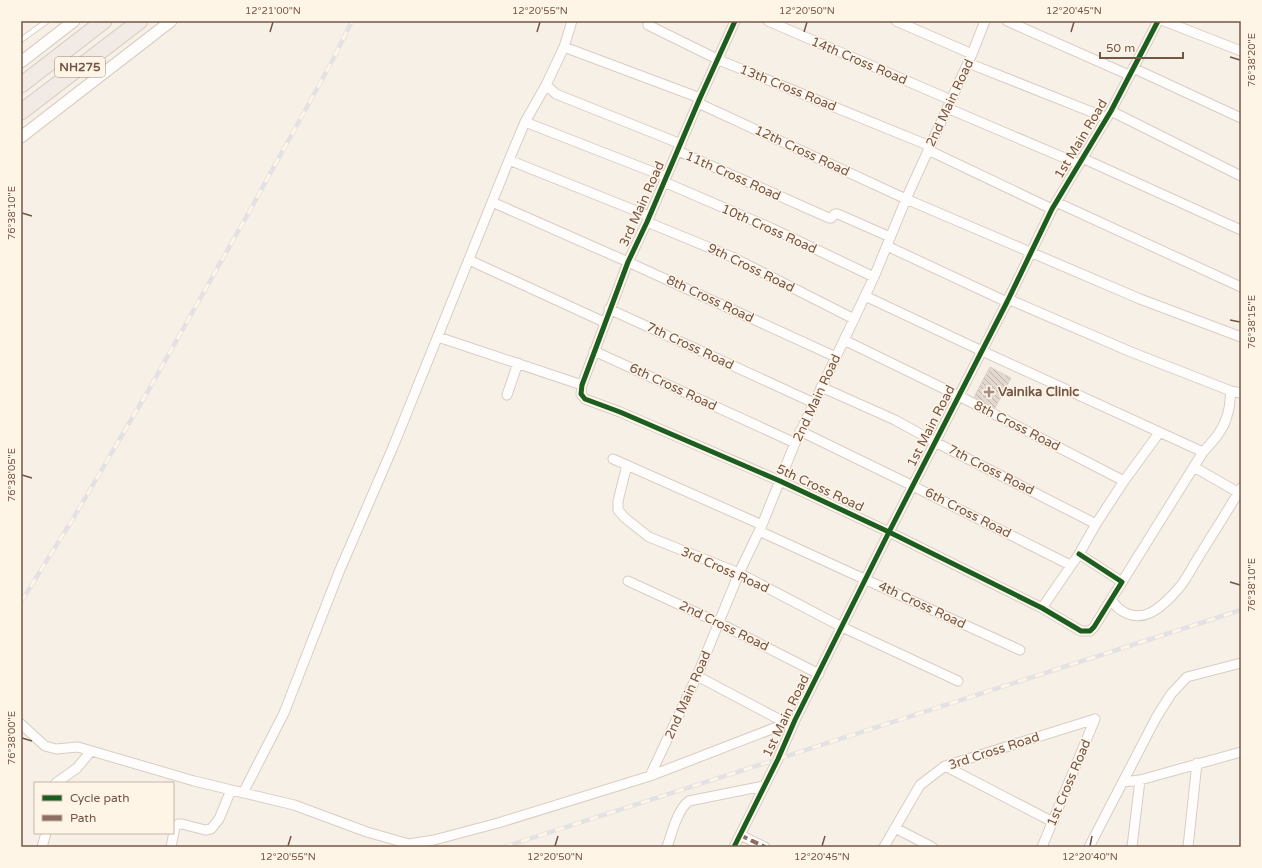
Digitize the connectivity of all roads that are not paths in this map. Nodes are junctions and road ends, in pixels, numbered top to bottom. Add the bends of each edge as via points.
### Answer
1 (47, 21) edge
2 (74, 21) edge
3 (104, 21) edge
4 (140, 21) edge
5 (171, 21) edge
6 (572, 21) edge
7 (736, 21) edge
8 (768, 21) edge
9 (896, 21) edge
10 (985, 21) edge
11 (1007, 21) edge
12 (1158, 21) edge
13 (1164, 21) edge
14 (648, 25) dead end
15 (21, 40) edge
16 (564, 47) junction
17 (1241, 51) edge
18 (972, 54) junction
19 (719, 60) junction
20 (21, 62) edge
21 (968, 63) junction
22 (1131, 72) junction
23 (21, 85) edge
24 (546, 85) junction
25 (699, 101) junction
26 (949, 104) junction
27 (21, 112) edge
28 (1109, 115) junction
29 (1241, 118) edge
30 (525, 122) junction
31 (21, 137) edge
32 (679, 148) junction
33 (929, 148) junction
34 (509, 160) junction
35 (1081, 161) junction
36 (1241, 176) edge
37 (665, 180) junction
38 (906, 199) junction
39 (492, 202) junction
40 (1054, 206) junction
41 (648, 219) junction
42 (1241, 230) edge
43 (889, 242) junction
44 (1031, 253) junction
45 (469, 260) junction
46 (628, 262) junction
47 (874, 277) junction
48 (1241, 287) edge
49 (865, 296) junction
50 (1008, 301) junction
51 (609, 309) junction
52 (854, 319) junction
53 (604, 322) junction
54 (438, 337) junction
55 (1241, 337) edge
56 (844, 340) junction
57 (982, 351) junction
58 (594, 352) junction
59 (836, 357) junction
60 (518, 364) junction
61 (582, 385) junction
62 (822, 387) junction
63 (1231, 391) junction
64 (1241, 393) edge
65 (507, 395) dead end
66 (959, 396) junction
67 (814, 403) junction
68 (800, 431) junction
69 (1159, 432) junction
70 (935, 442) junction
71 (795, 443) junction
72 (1203, 452) junction
73 (613, 459) dead end
74 (627, 465) junction
75 (1194, 467) junction
76 (780, 481) junction
77 (1124, 481) junction
78 (913, 486) junction
79 (1240, 492) edge
80 (1096, 524) junction
81 (761, 528) junction
82 (889, 532) junction
83 (1079, 554) junction
84 (1070, 565) junction
85 (739, 573) junction
86 (866, 580) junction
87 (628, 581) dead end
88 (1122, 582) junction
89 (1111, 599) junction
90 (1042, 608) junction
91 (719, 623) junction
92 (842, 627) junction
93 (1020, 650) dead end
94 (1241, 663) edge
95 (819, 674) junction
96 (697, 676) junction
97 (958, 681) dead end
98 (1095, 719) joint
99 (791, 722) junction
100 (21, 724) edge
101 (91, 751) junction
102 (1241, 752) edge
103 (1197, 763) junction
104 (945, 766) junction
105 (650, 776) junction
106 (1140, 780) junction
107 (57, 782) edge
108 (1123, 782) junction
109 (764, 786) junction
110 (231, 790) junction
111 (243, 793) junction
112 (1053, 822) junction
113 (896, 828) junction
114 (174, 832) edge
115 (46, 834) edge
116 (174, 834) edge
117 (740, 835) junction
118 (42, 847) edge
119 (171, 847) edge
120 (667, 847) edge
121 (734, 847) edge
122 (765, 847) edge
123 (884, 847) edge
124 (932, 847) edge
125 (1042, 847) edge
126 (1088, 847) edge
127 (1132, 847) edge
128 (1188, 847) edge

1 - 15 lane
2 - 20 street
3 - 23 highway, NH275
4 - 27 highway, NH275
5 - 31 street
6 - 16 street
7 - 19 street, 3rd Main Road
8 - 26 street, 14th Cross Road
9 - 18 street
10 - 18 street, 2nd Main Road
11 - 22 street
12 - 22 street, 1st Main Road
13 - 17 street
14 - 19 street, 13th Cross Road
16 - 24 street
16 - 25 street, 12th Cross Road via 637,74
18 - 21 street, 2nd Main Road
19 - 25 street, 3rd Main Road
19 - 33 street, 13th Cross Road
21 - 26 street, 2nd Main Road
21 - 28 street
22 - 28 street, 1st Main Road
22 - 29 street
24 - 30 street
24 - 32 street, 11th Cross Road via 556,94
25 - 32 street, 3rd Main Road
25 - 38 street, 12th Cross Road
26 - 33 street, 2nd Main Road
26 - 35 street, 14th Cross Road
28 - 35 street, 1st Main Road
28 - 36 street
30 - 34 street
30 - 37 street, 10th Cross Road
32 - 37 street, 3rd Main Road
32 - 43 street, 11th Cross Road via 829,218 838,214
33 - 38 street, 2nd Main Road
33 - 40 street, 13th Cross Road
34 - 39 street
34 - 41 street, 9th Cross Road
35 - 40 street, 1st Main Road
35 - 42 street, 14th Cross Road
37 - 41 street, 3rd Main Road
37 - 47 street, 10th Cross Road
38 - 43 street, 2nd Main Road
38 - 44 street, 12th Cross Road
39 - 45 street
39 - 46 street, 8th Cross Road
40 - 44 street, 1st Main Road
40 - 48 street, 13th Cross Road
41 - 46 street, 3rd Main Road
41 - 52 street, 9th Cross Road via 732,257
43 - 47 street, 2nd Main Road
43 - 50 street, 11th Cross Road
44 - 50 street, 1st Main Road
44 - 55 street, 12th Cross Road via 1140,299
45 - 53 street
45 - 54 street
46 - 51 street, 3rd Main Road
46 - 59 street, 8th Cross Road
47 - 49 street, 2nd Main Road
49 - 52 street, 2nd Main Road
49 - 57 street
50 - 57 street, 1st Main Road
50 - 63 street, 11th Cross Road
51 - 53 street, 3rd Main Road
51 - 67 street, 7th Cross Road
52 - 56 street, 2nd Main Road
53 - 58 street, 3rd Main Road
54 - 60 street
54 - 111 street via 339,572 284,712
56 - 59 street, 2nd Main Road
56 - 66 street, 8th Cross Road
57 - 66 street, 1st Main Road
57 - 69 street
58 - 61 street, 3rd Main Road
58 - 71 street, 6th Cross Road
59 - 62 street, 2nd Main Road
60 - 61 street
60 - 65 street
61 - 76 street, 5th Cross Road via 581,394 585,399
62 - 67 street, 2nd Main Road
62 - 70 street, 7th Cross Road via 895,420
63 - 64 street, 11th Cross Road
63 - 72 street via 1222,429
66 - 70 street, 1st Main Road
66 - 77 street, 8th Cross Road
67 - 68 street, 2nd Main Road
68 - 71 street, 2nd Main Road
68 - 78 street, 6th Cross Road
69 - 72 street
69 - 77 street
70 - 78 street, 1st Main Road
70 - 80 street, 7th Cross Road
71 - 76 street, 2nd Main Road
72 - 75 street
73 - 74 street, 4th Cross Road
74 - 81 street, 4th Cross Road
74 - 85 street, 3rd Cross Road via 618,501 618,510 625,518 649,537
75 - 79 street
75 - 88 street
76 - 81 street, 2nd Main Road
76 - 82 street, 5th Cross Road
77 - 80 street
78 - 82 street, 1st Main Road
78 - 84 street, 6th Cross Road
79 - 89 street via 1179,588 1161,606 1149,614 1130,615 1115,606
80 - 83 street
81 - 85 street, 2nd Main Road
81 - 86 street, 4th Cross Road
82 - 86 street, 1st Main Road
82 - 90 street, 5th Cross Road
83 - 84 street
83 - 88 street
84 - 90 street
85 - 91 street, 2nd Main Road
85 - 92 street, 3rd Cross Road
86 - 92 street, 1st Main Road
86 - 93 street, 4th Cross Road
87 - 91 street, 2nd Cross Road
88 - 89 street
89 - 90 street, 5th Cross Road via 1090,631 1081,631
91 - 95 street, 2nd Cross Road
91 - 96 street, 2nd Main Road
92 - 95 street, 1st Main Road
92 - 97 street, 3rd Cross Road
94 - 108 street via 1186,677 1171,694 1156,718
95 - 99 street, 1st Main Road
96 - 99 street
96 - 105 street, 2nd Main Road
98 - 104 street, 3rd Cross Road
98 - 112 street, 1st Cross Road
99 - 105 street
99 - 109 street, 1st Main Road
100 - 101 street via 45,746 56,749 78,747
101 - 107 street via 76,768
101 - 110 street
102 - 103 street
103 - 106 street
103 - 128 street
104 - 112 street
104 - 113 street, 3rd Cross Road via 920,785
105 - 111 street via 498,823 409,844 294,806
106 - 108 street
106 - 127 street
108 - 126 street
109 - 117 street, 1st Main Road
109 - 120 street via 688,801 680,811
110 - 111 street
110 - 114 street via 219,819 211,829 178,824
112 - 125 street, 1st Cross Road
113 - 123 street, 3rd Cross Road
113 - 124 street
115 - 118 street
116 - 119 street
117 - 121 street, 1st Main Road
117 - 122 street

